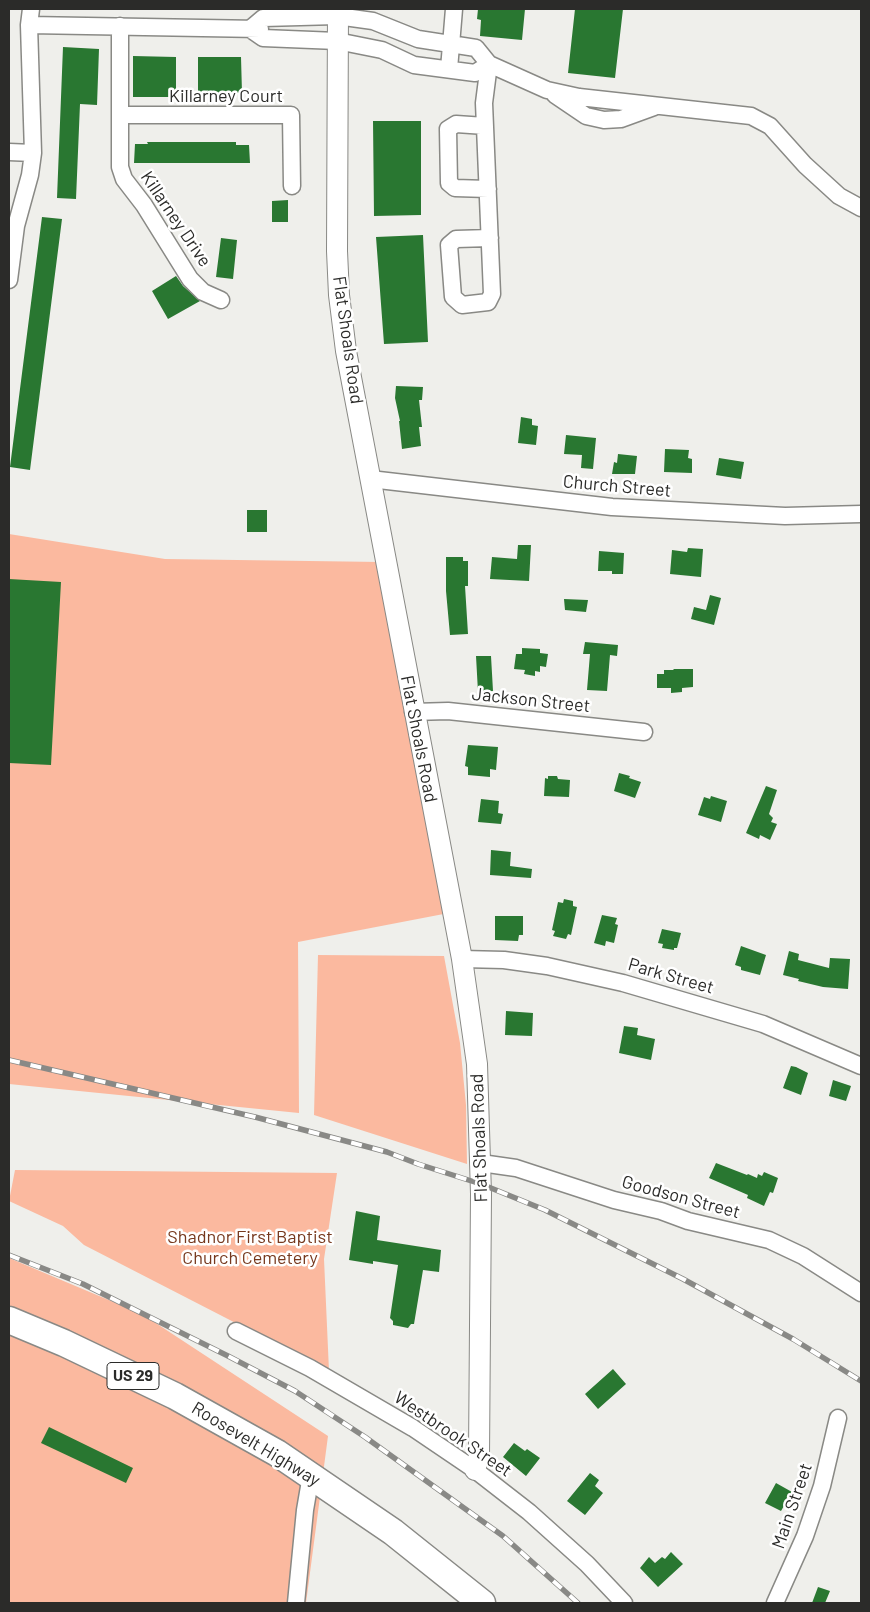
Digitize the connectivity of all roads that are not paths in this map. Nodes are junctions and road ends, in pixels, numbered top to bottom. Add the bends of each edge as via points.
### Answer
1 (454, 9) edge
2 (337, 12) edge
3 (30, 17) edge
4 (120, 26) junction
5 (298, 29) junction
6 (337, 41) junction
7 (451, 44) junction
8 (489, 64) junction
9 (449, 69) junction
10 (120, 115) junction
11 (486, 126) junction
12 (9, 152) edge
13 (33, 153) junction
14 (292, 186) dead end
15 (488, 189) junction
16 (861, 208) edge
17 (12, 226) edge
18 (490, 238) dead end
19 (9, 280) edge
20 (221, 300) dead end
21 (370, 479) junction
22 (861, 514) edge
23 (413, 712) junction
24 (644, 732) dead end
25 (462, 959) junction
26 (861, 1066) edge
27 (481, 1162) junction
28 (861, 1293) edge
29 (9, 1320) edge
30 (236, 1331) dead end
31 (838, 1418) dead end
32 (475, 1470) junction
33 (311, 1476) junction
34 (296, 1603) edge
35 (482, 1603) edge
36 (624, 1603) edge
37 (775, 1603) edge

1 - 7 street
2 - 5 street
2 - 6 street, Flat Shoals Road
2 - 7 street via 373,21 418,39
3 - 4 street
3 - 13 street
4 - 5 street via 250,29 263,38
4 - 10 street, Killarney Drive
5 - 6 street
6 - 9 street via 382,50 414,65
6 - 21 street, Flat Shoals Road via 339,295
7 - 8 street via 476,48
7 - 9 street
8 - 9 street via 475,73
8 - 11 street via 484,103
8 - 16 street via 547,90 579,97 751,116 770,126 839,196
10 - 14 street, Killarney Court via 291,115
10 - 20 street, Killarney Drive via 120,168 124,179 190,279 203,292
11 - 15 street
11 - 15 street via 456,124 448,129 449,183 455,188
12 - 13 street
13 - 17 street via 30,175
15 - 18 street
17 - 19 street
21 - 22 street, Church Street via 612,507 785,516
21 - 23 street, Flat Shoals Road
23 - 24 street, Jackson Street via 448,711
23 - 25 street, Flat Shoals Road
25 - 26 street, Park Street via 547,966 623,983 763,1024
25 - 27 street, Flat Shoals Road via 477,1064
27 - 28 street, Goodson Street via 516,1168 614,1200 769,1240 803,1256
27 - 32 street, Flat Shoals Road via 479,1456
29 - 33 main road, Roosevelt Highway / US 29 via 175,1396 277,1453
30 - 32 street, Westbrook Street via 310,1368 404,1423
31 - 37 street, Main Street via 822,1486 805,1536
32 - 36 street, Westbrook Street via 529,1512 587,1564
33 - 34 street
33 - 35 main road, Roosevelt Highway / US 29 via 393,1532

